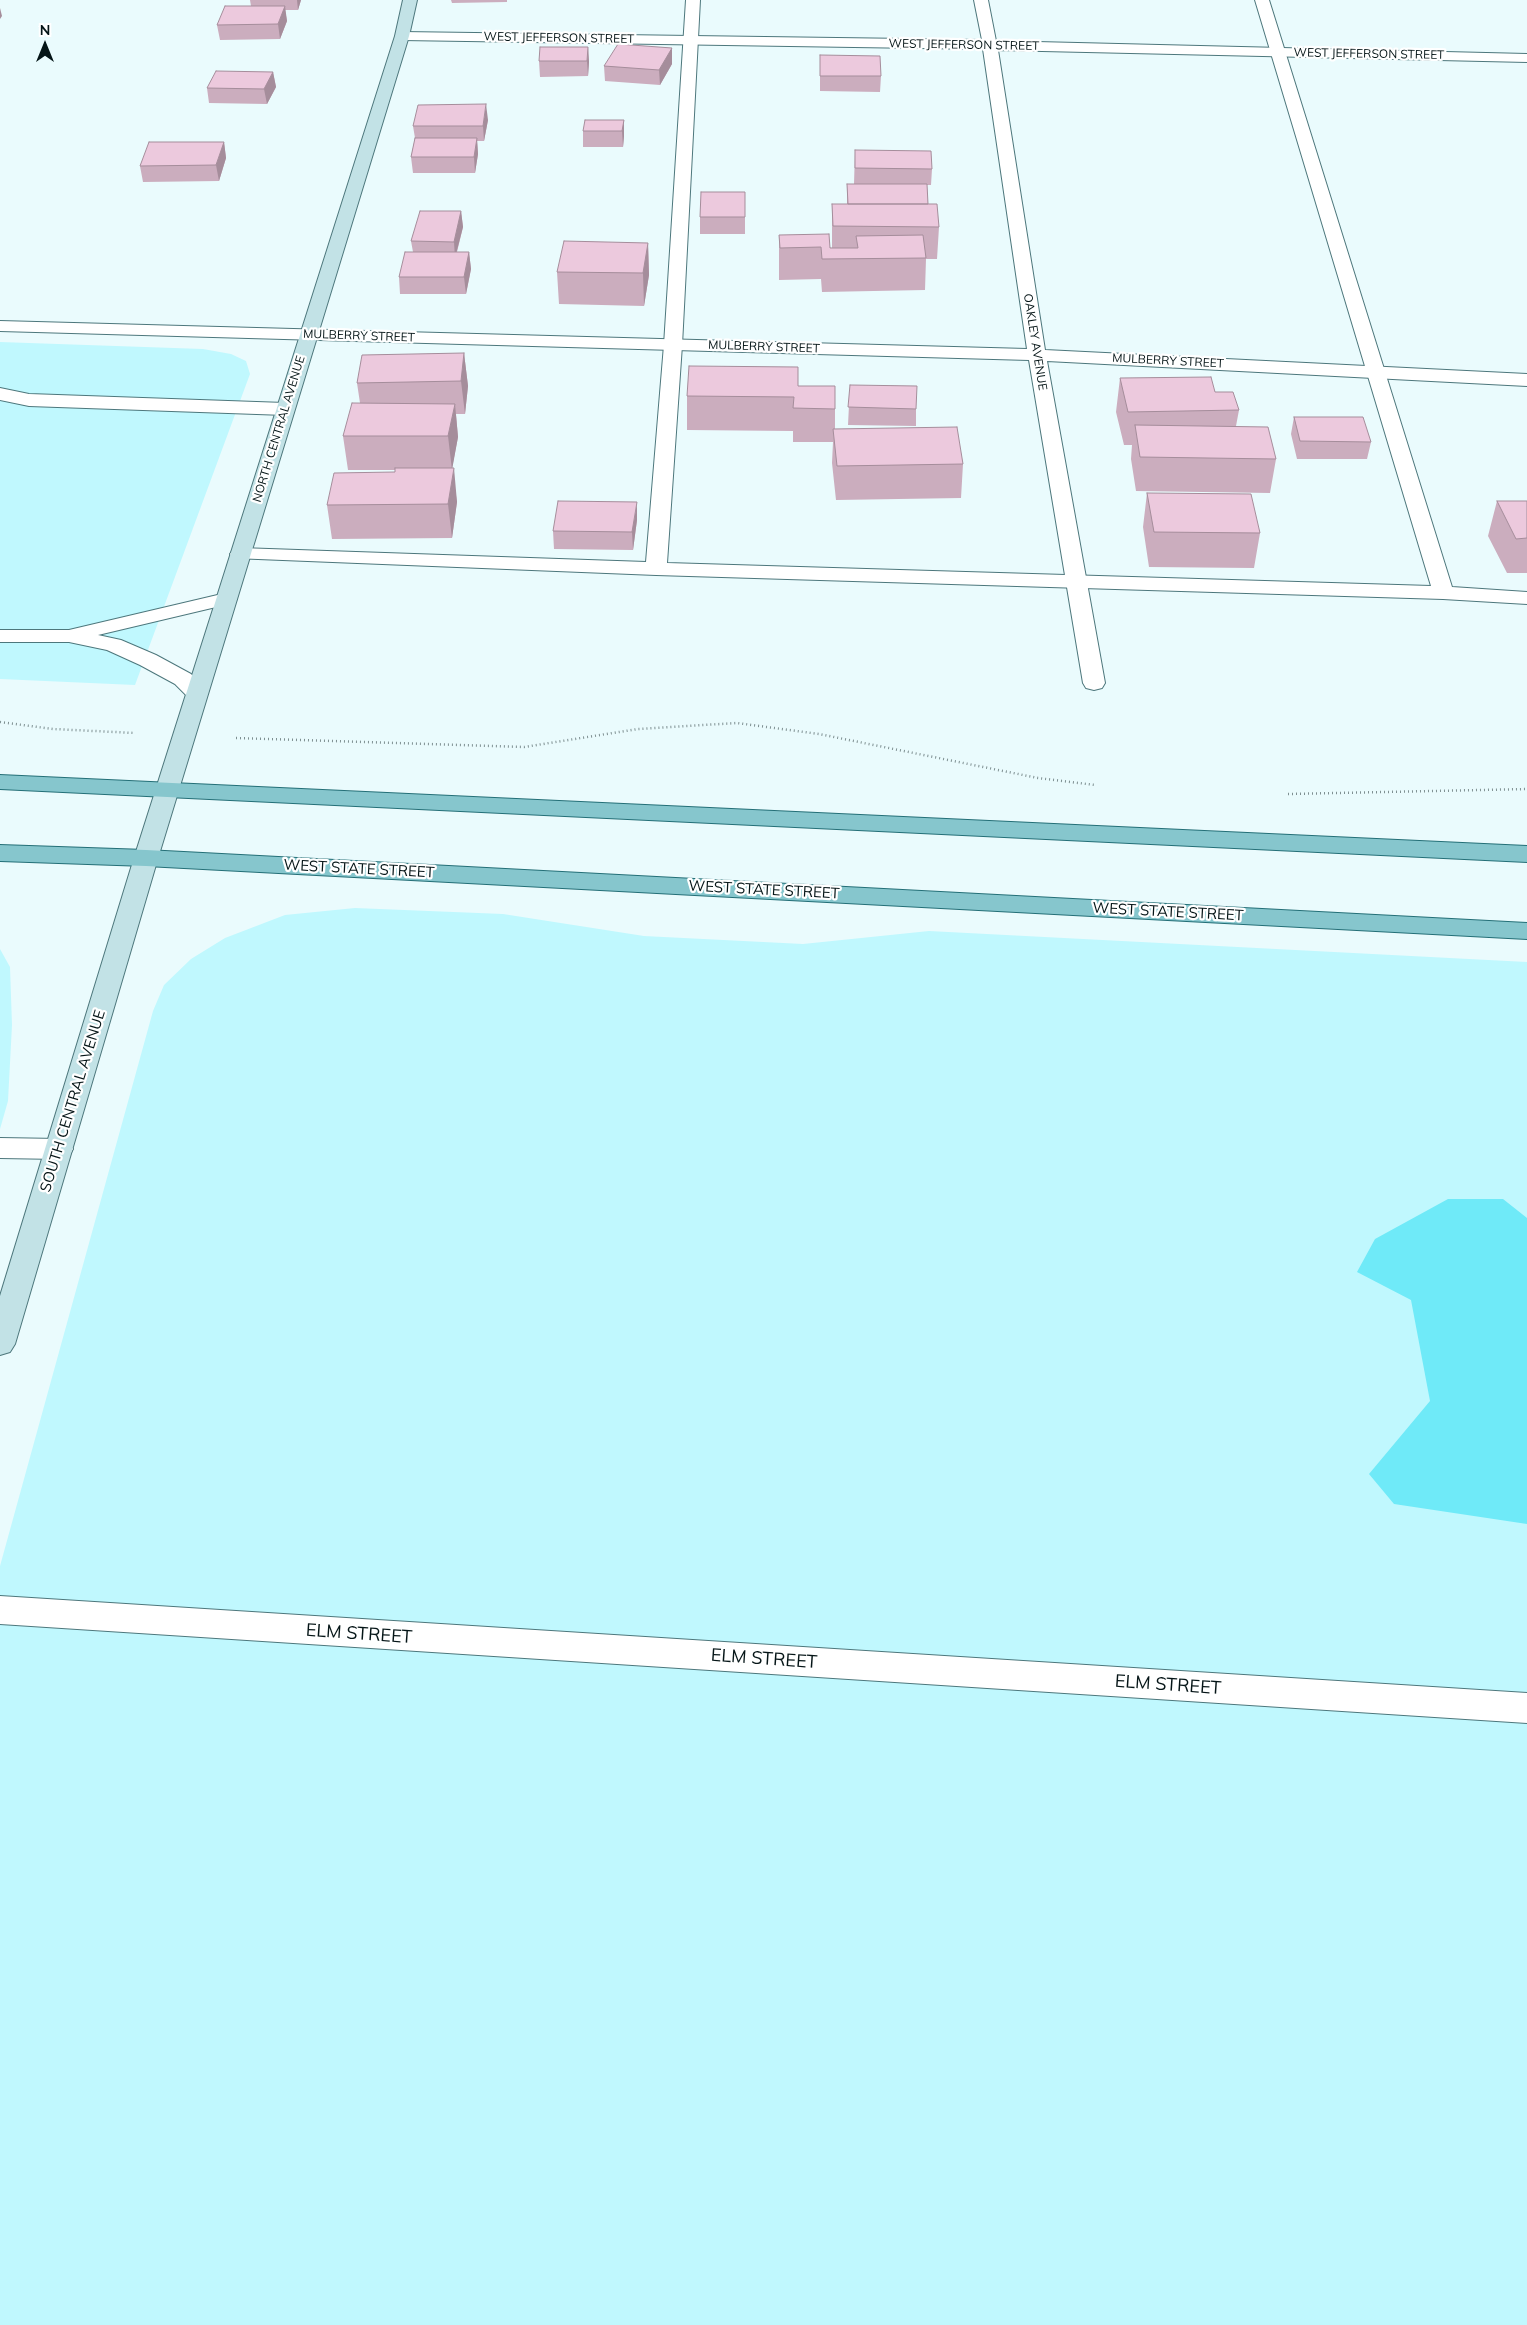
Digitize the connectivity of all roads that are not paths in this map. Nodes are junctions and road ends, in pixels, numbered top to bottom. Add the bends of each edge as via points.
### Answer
1 (410, 0) edge
2 (693, 0) edge
3 (981, 0) edge
4 (1262, 0) edge
5 (402, 36) junction
6 (692, 40) junction
7 (990, 45) junction
8 (1278, 52) junction
9 (1527, 58) edge
10 (0, 326) edge
11 (308, 335) junction
12 (673, 345) junction
13 (1037, 355) junction
14 (1375, 372) junction
15 (1527, 380) edge
16 (0, 394) edge
17 (285, 409) junction
18 (240, 554) junction
19 (656, 569) junction
20 (1076, 582) junction
21 (1443, 593) junction
22 (1527, 598) edge
23 (226, 599) junction
24 (0, 636) edge
25 (68, 636) junction
26 (1094, 683) dead end
27 (198, 693) junction
28 (0, 782) edge
29 (168, 789) junction
30 (0, 853) edge
31 (1527, 854) edge
32 (146, 858) junction
33 (1527, 931) edge
34 (0, 1148) edge
35 (58, 1149) junction
36 (0, 1344) edge
37 (0, 1610) edge
38 (1527, 1708) edge

1 - 5 main road, NORTH CENTRAL AVENUE
2 - 6 street
3 - 7 street, OAKLEY AVENUE
4 - 8 street
5 - 6 street, WEST JEFFERSON STREET
5 - 11 main road, NORTH CENTRAL AVENUE
6 - 7 street, WEST JEFFERSON STREET
6 - 12 street
7 - 8 street, WEST JEFFERSON STREET
7 - 13 street, OAKLEY AVENUE
8 - 9 street, WEST JEFFERSON STREET
8 - 14 street
10 - 11 street, MULBERRY STREET
11 - 12 street, MULBERRY STREET
11 - 17 main road, NORTH CENTRAL AVENUE
12 - 13 street, MULBERRY STREET
12 - 19 street
13 - 14 street, MULBERRY STREET
13 - 20 street, OAKLEY AVENUE
14 - 15 street, MULBERRY STREET
14 - 21 street
16 - 17 street via 29,400
17 - 18 main road, NORTH CENTRAL AVENUE
18 - 19 street
18 - 23 main road, NORTH CENTRAL AVENUE
19 - 20 street
20 - 21 street
20 - 26 street, OAKLEY AVENUE
21 - 22 street
23 - 25 street
23 - 27 main road, NORTH CENTRAL AVENUE
24 - 25 street
25 - 27 street via 112,645 148,660 183,679
27 - 29 main road, NORTH CENTRAL AVENUE
28 - 29 main road
29 - 31 main road
29 - 32 main road, NORTH CENTRAL AVENUE
30 - 32 main road, WEST STATE STREET
32 - 33 main road, WEST STATE STREET
32 - 35 main road, SOUTH CENTRAL AVENUE
34 - 35 street
35 - 36 main road, SOUTH CENTRAL AVENUE
37 - 38 street, ELM STREET

